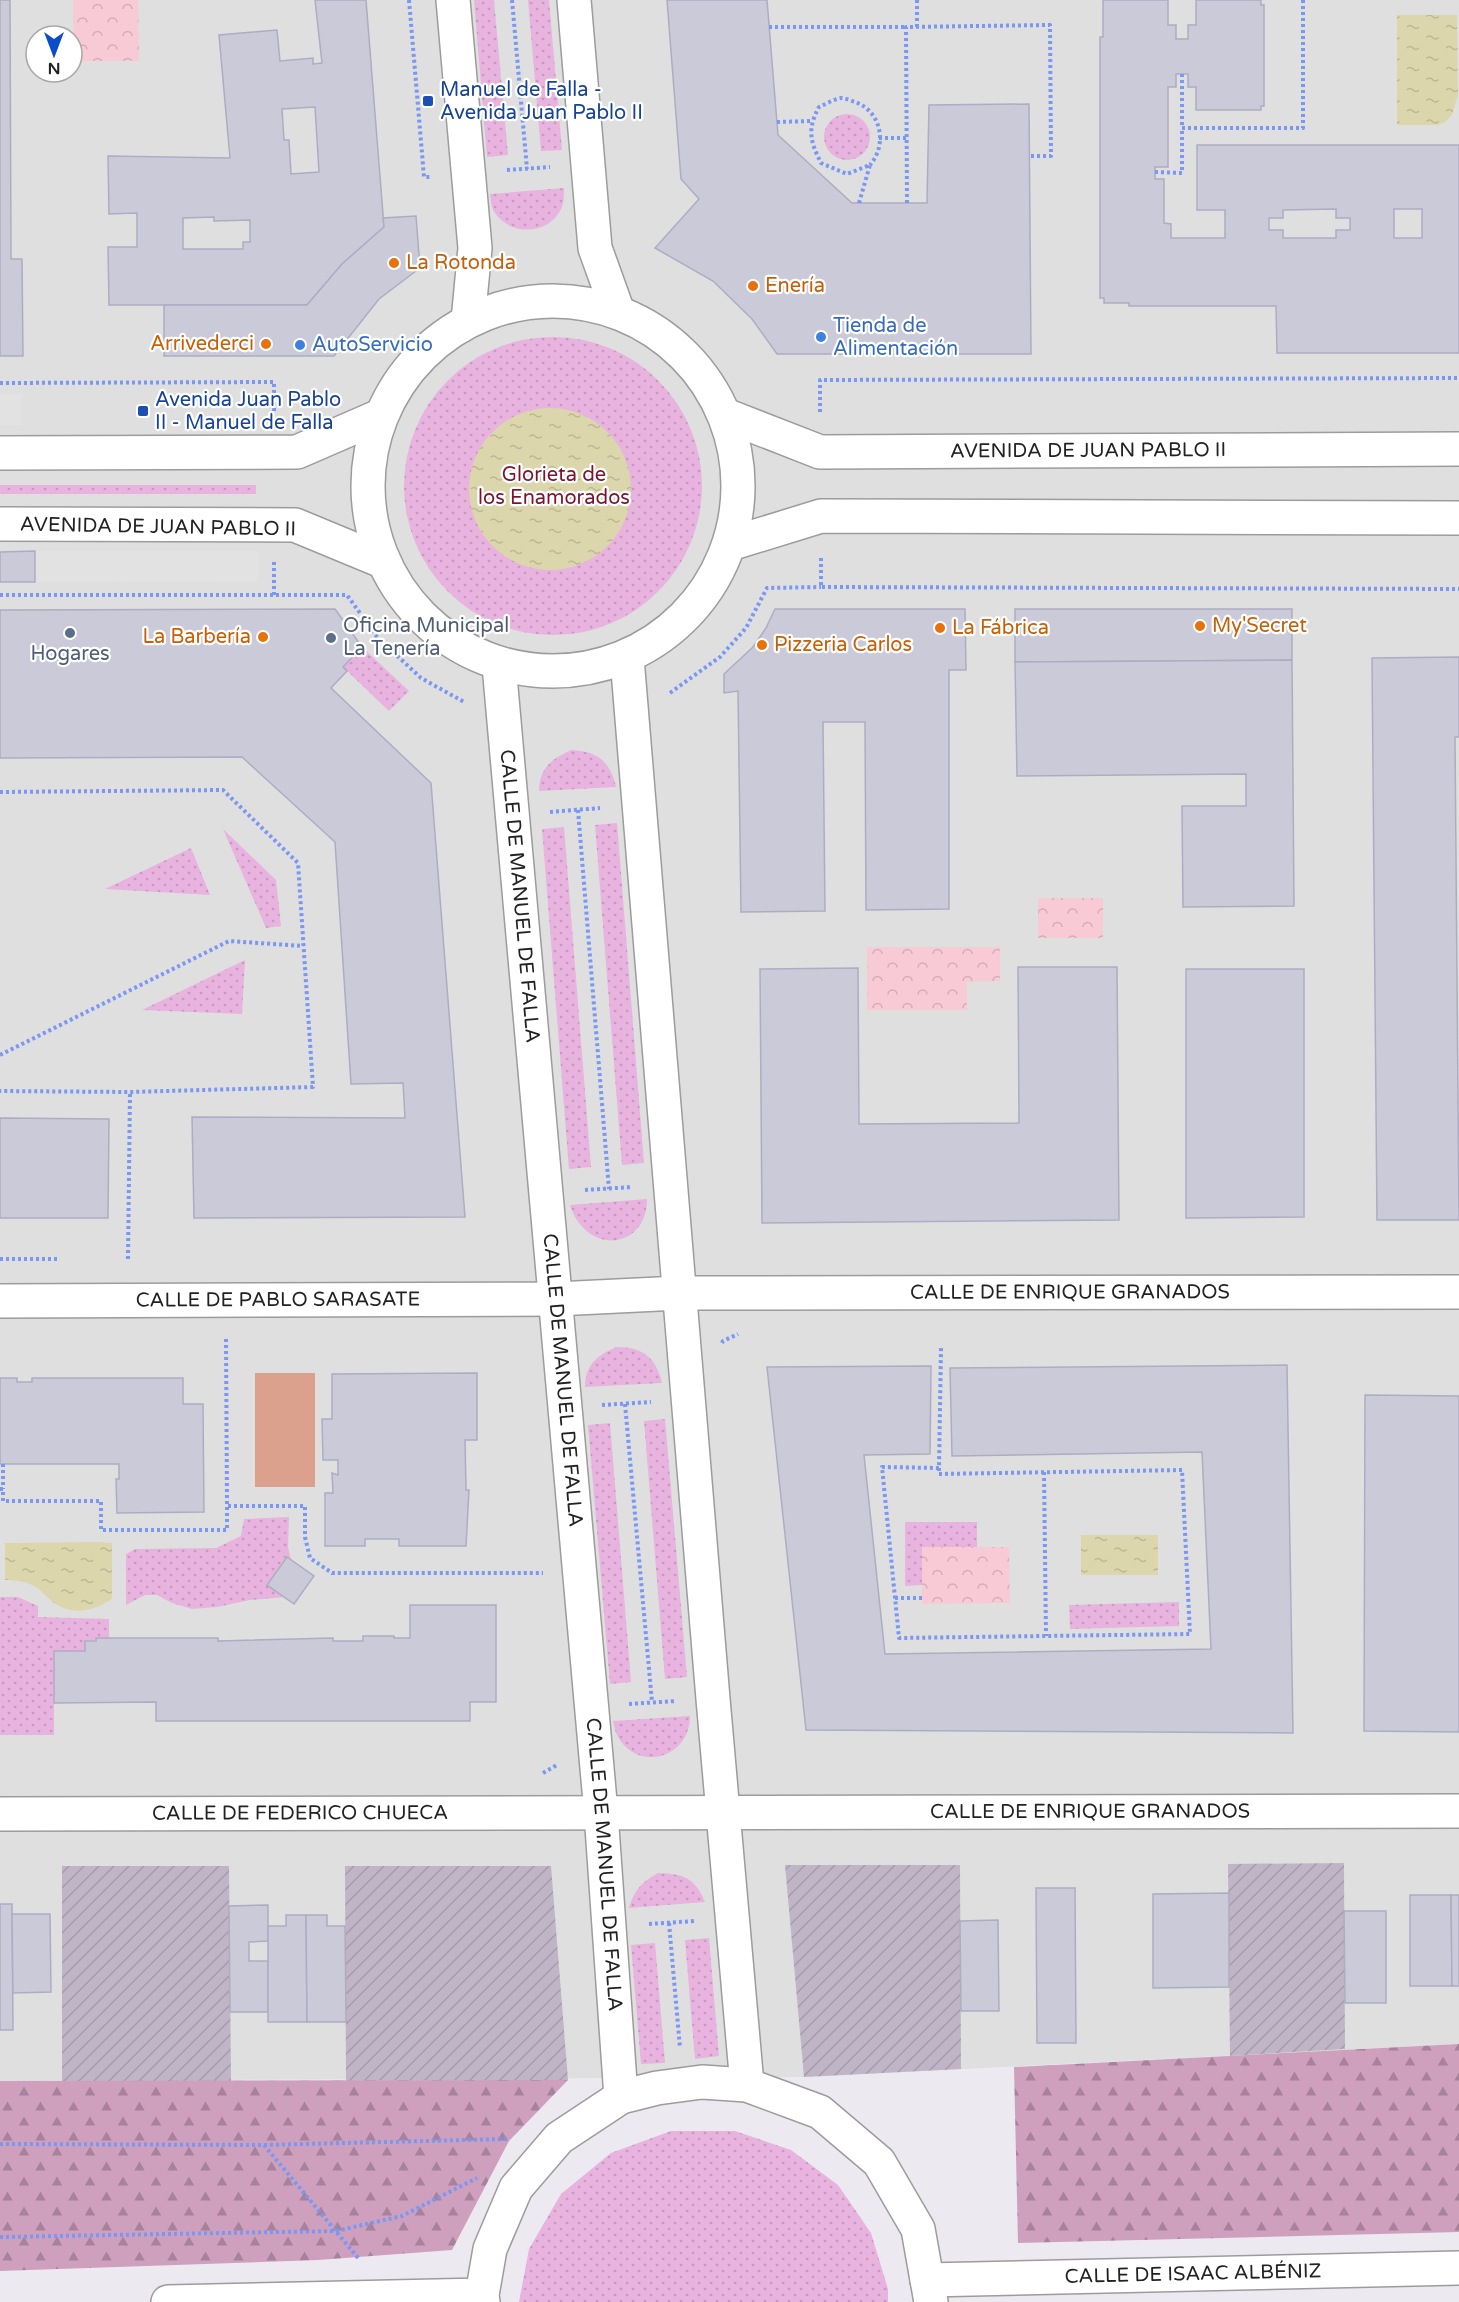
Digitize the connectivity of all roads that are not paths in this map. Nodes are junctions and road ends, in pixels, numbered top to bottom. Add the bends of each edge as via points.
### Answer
1 (453, 0) edge
2 (574, 0) edge
3 (618, 312) junction
4 (468, 321) junction
5 (725, 415) junction
6 (380, 416) junction
7 (1459, 449) edge
8 (0, 453) edge
9 (1459, 518) edge
10 (0, 524) edge
11 (730, 544) junction
12 (382, 561) junction
13 (627, 657) junction
14 (499, 665) junction
15 (1459, 1292) edge
16 (679, 1293) junction
17 (556, 1299) junction
18 (0, 1301) edge
19 (1459, 1811) edge
20 (602, 1813) junction
21 (722, 1813) junction
22 (0, 1814) edge
23 (747, 2085) junction
24 (621, 2097) junction
25 (1459, 2268) edge
26 (929, 2291) edge
27 (483, 2298) edge
28 (168, 2302) edge

1 - 4 street via 475,248
2 - 3 street via 595,248
3 - 4 street via 567,301 514,305
3 - 5 street via 663,337 698,370
4 - 6 street via 431,346 401,378
5 - 7 street, AVENIDA DE JUAN PABLO II via 820,452
5 - 11 street via 736,453 738,503
6 - 8 street via 297,452
6 - 12 street via 368,458 368,512
9 - 11 street via 821,516
10 - 12 street, AVENIDA DE JUAN PABLO II via 295,525
11 - 13 street via 711,584 681,621
12 - 14 street via 408,602 449,640
13 - 14 street via 597,666 546,672
13 - 16 street
14 - 17 street, CALLE DE MANUEL DE FALLA
15 - 16 street, CALLE DE ENRIQUE GRANADOS
16 - 17 street, CALLE DE PABLO SARASATE
16 - 21 street
17 - 18 street, CALLE DE PABLO SARASATE
17 - 20 street, CALLE DE MANUEL DE FALLA
19 - 21 street, CALLE DE ENRIQUE GRANADOS
20 - 21 street, CALLE DE ENRIQUE GRANADOS
20 - 22 street, CALLE DE FEDERICO CHUECA
20 - 24 street, CALLE DE MANUEL DE FALLA
21 - 23 street
23 - 24 street via 702,2082
23 - 26 street via 820,2112 879,2162 918,2229
24 - 27 street via 559,2138 516,2188 490,2249
25 - 26 street, CALLE DE ISAAC ALBÉNIZ
27 - 28 street

